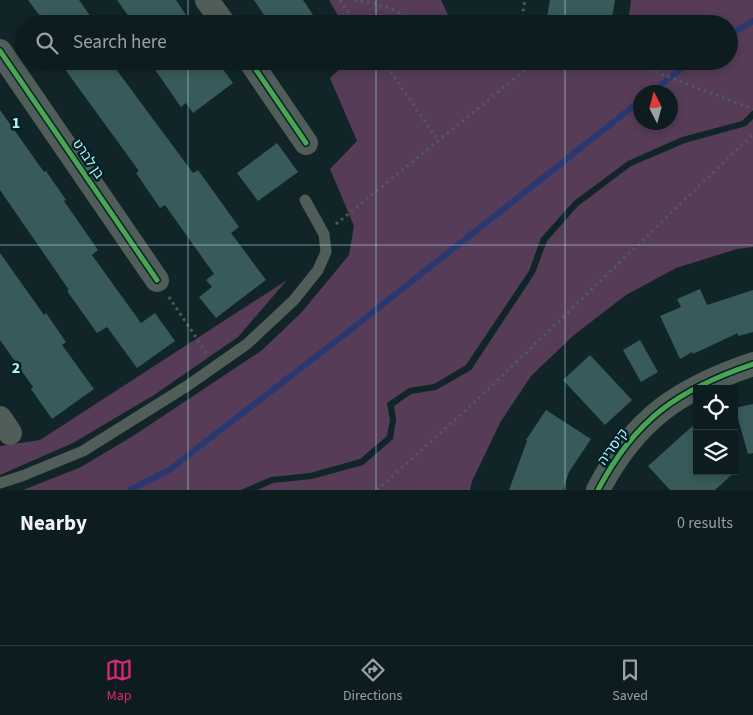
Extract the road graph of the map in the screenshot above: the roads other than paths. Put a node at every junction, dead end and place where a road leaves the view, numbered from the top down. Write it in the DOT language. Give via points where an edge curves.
graph roads {
  1 [pos="207,0"];
  2 [pos="218,15"];
  3 [pos="0,51"];
  4 [pos="256,70"];
  5 [pos="306,143"];
  6 [pos="304,200"];
  7 [pos="157,280"];
  8 [pos="753,364"];
  9 [pos="0,483"];
  10 [pos="598,490"];
  1 -- 2 [label="street"];
  3 -- 7 [label="street, בן לברט"];
  4 -- 5 [label="street"];
  6 -- 9 [label="lane" via="324,234 326,252 318,270 294,300 247,344 83,451"];
  8 -- 10 [label="street, קיסריה" via="689,390 652,416 625,446"];
}
